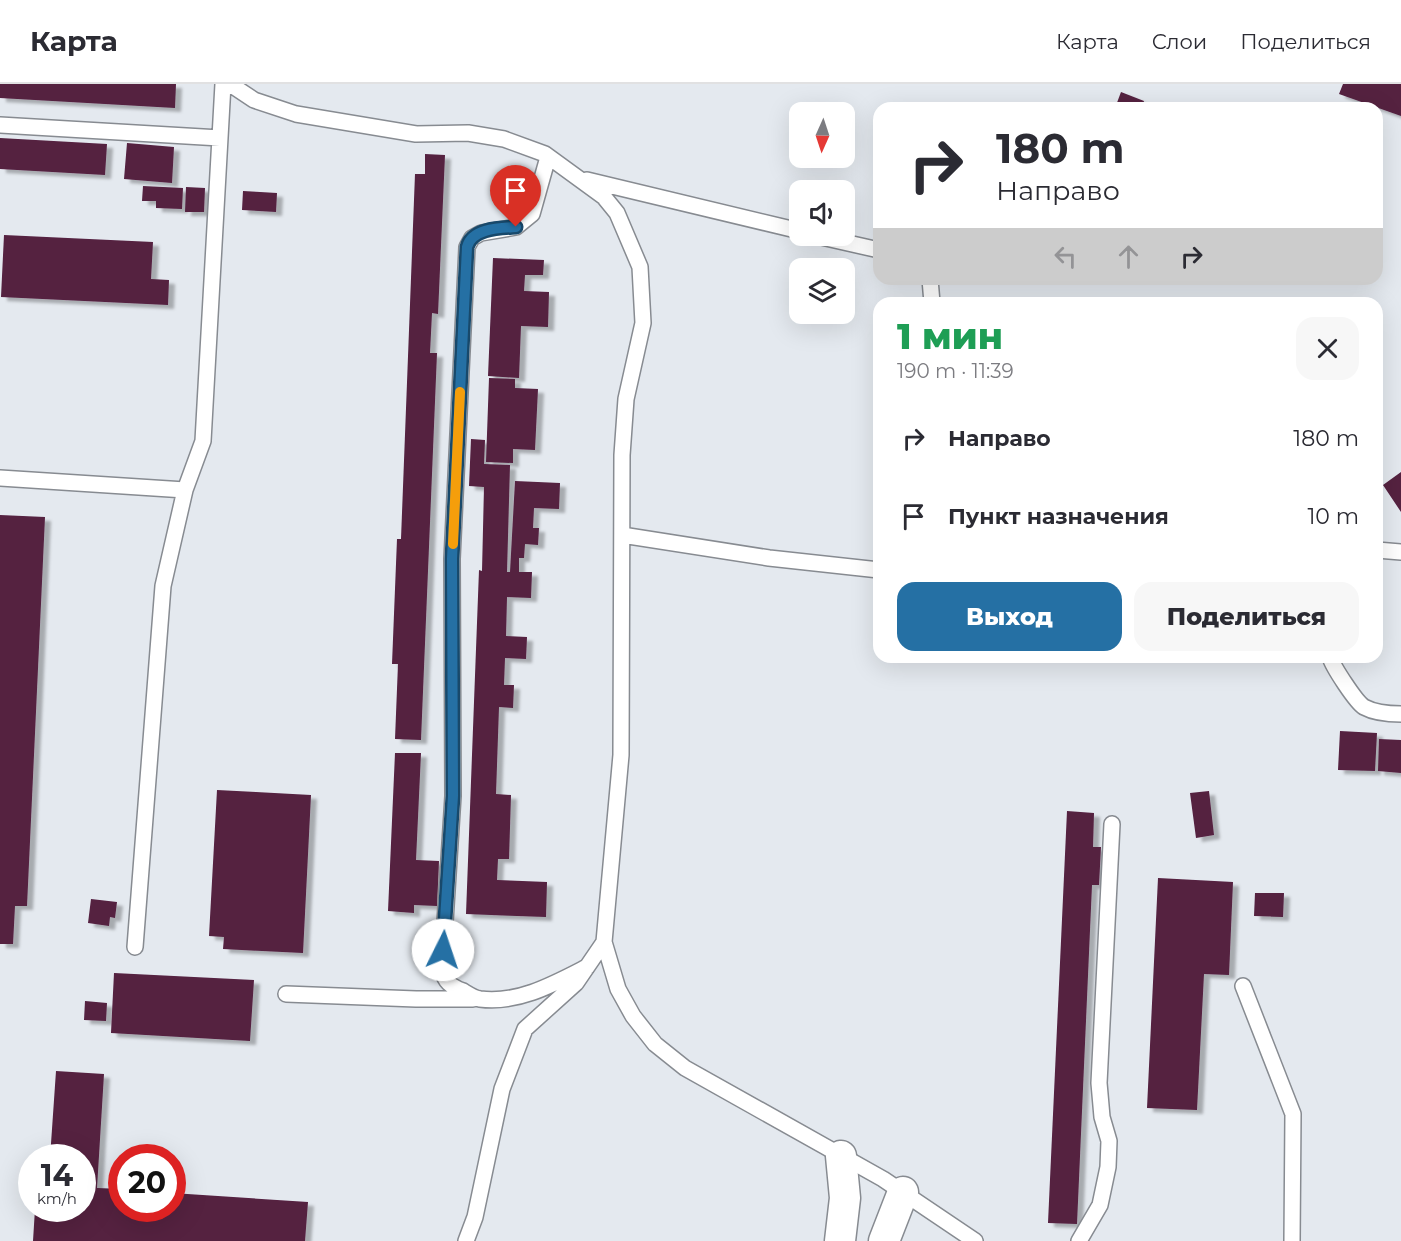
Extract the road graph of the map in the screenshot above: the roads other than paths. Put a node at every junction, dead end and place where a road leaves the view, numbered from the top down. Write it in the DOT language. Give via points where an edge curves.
graph roads {
  1 [pos="223,84"];
  2 [pos="230,84"];
  3 [pos="0,125"];
  4 [pos="220,138"];
  5 [pos="548,157"];
  6 [pos="577,177"];
  7 [pos="789,228"];
  8 [pos="855,245"];
  9 [pos="873,249"];
  10 [pos="0,478"];
  11 [pos="185,490"];
  12 [pos="622,535"];
  13 [pos="1383,550"];
  14 [pos="1401,552"];
  15 [pos="873,569"];
  16 [pos="1332,663"];
  17 [pos="1401,714"];
  18 [pos="1113,824"];
  19 [pos="604,942"];
  20 [pos="135,947"];
  21 [pos="586,967"];
  22 [pos="1243,986"];
  23 [pos="286,994"];
  24 [pos="479,999"];
  25 [pos="841,1156"];
  26 [pos="903,1192"];
  27 [pos="466,1241"];
  28 [pos="840,1241"];
  29 [pos="884,1241"];
  30 [pos="975,1241"];
  31 [pos="1079,1241"];
  32 [pos="1292,1241"];
  1 -- 4 [label="lane"];
  2 -- 5 [label="lane" via="254,100 296,114 416,134 486,136"];
  3 -- 4 [label="lane"];
  4 -- 11 [label="lane" via="204,441"];
  5 -- 6 [label="lane"];
  5 -- 24 [label="lane" via="532,214 516,227 480,232 467,247 452,559 453,796 442,969 451,986"];
  6 -- 7 [label="lane"];
  6 -- 12 [label="lane" via="604,197 617,213 640,267 643,323 626,399"];
  8 -- 9 [label="lane"];
  10 -- 11 [label="lane"];
  11 -- 20 [label="lane" via="163,586"];
  12 -- 15 [label="lane"];
  12 -- 19 [label="lane" via="621,755"];
  13 -- 14 [label="lane"];
  16 -- 17 [label="lane" via="1363,706"];
  18 -- 31 [label="lane" via="1099,1083 1109,1141 1108,1167 1100,1205"];
  19 -- 21 [label="lane"];
  19 -- 25 [label="lane" via="618,989 655,1044 685,1068"];
  21 -- 24 [label="lane" via="542,990"];
  21 -- 27 [label="lane" via="576,983 525,1029 502,1089 475,1217"];
  22 -- 32 [label="lane" via="1293,1114"];
  23 -- 24 [label="lane"];
  25 -- 26 [label="lane"];
  25 -- 28 [label="street" via="845,1198"];
  26 -- 29 [label="street"];
  26 -- 30 [label="lane"];
}
